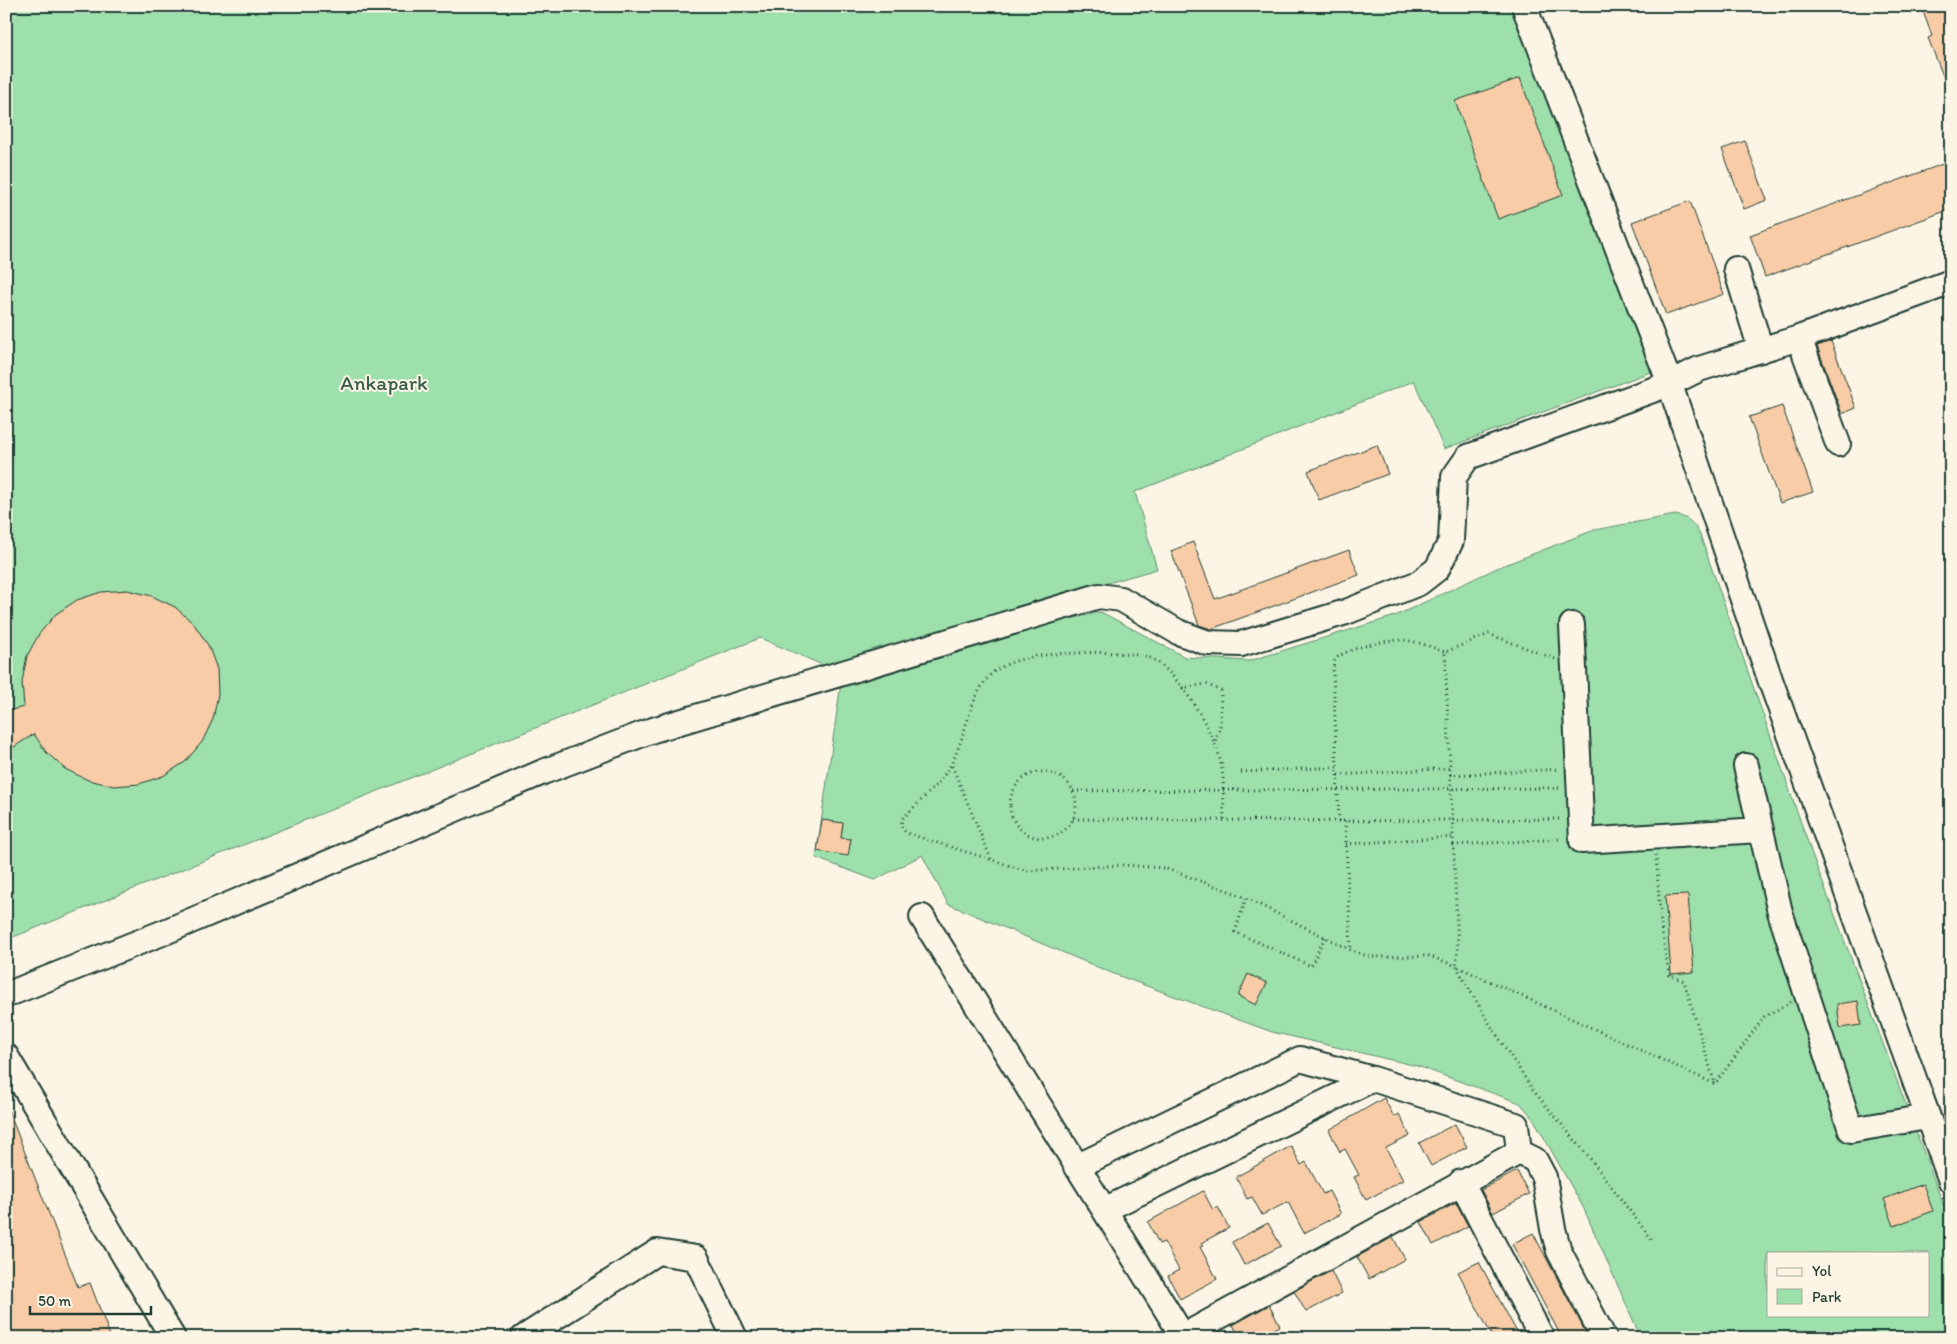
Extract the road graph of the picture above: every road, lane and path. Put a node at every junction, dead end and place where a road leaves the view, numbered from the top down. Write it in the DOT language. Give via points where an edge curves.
graph roads {
  1 [pos="1524,6"];
  2 [pos="1736,269"];
  3 [pos="1951,282"];
  4 [pos="1799,338"];
  5 [pos="1761,350"];
  6 [pos="1670,384"];
  7 [pos="1838,444"];
  8 [pos="1572,625"];
  9 [pos="1445,652"];
  10 [pos="1574,667"];
  11 [pos="1181,688"];
  12 [pos="1214,743"];
  13 [pos="951,765"];
  14 [pos="1746,766"];
  15 [pos="1338,767"];
  16 [pos="1450,768"];
  17 [pos="1241,772"];
  18 [pos="1450,774"];
  19 [pos="1338,775"];
  20 [pos="1579,778"];
  21 [pos="1339,790"];
  22 [pos="1451,790"];
  23 [pos="1073,791"];
  24 [pos="1223,791"];
  25 [pos="1073,819"];
  26 [pos="1224,819"];
  27 [pos="1339,821"];
  28 [pos="1345,821"];
  29 [pos="1452,821"];
  30 [pos="1582,828"];
  31 [pos="1760,830"];
  32 [pos="1453,837"];
  33 [pos="1655,838"];
  34 [pos="1346,844"];
  35 [pos="1453,845"];
  36 [pos="991,860"];
  37 [pos="1246,898"];
  38 [pos="922,917"];
  39 [pos="1325,937"];
  40 [pos="1351,950"];
  41 [pos="1456,966"];
  42 [pos="1807,994"];
  43 [pos="6,995"];
  44 [pos="6,1056"];
  45 [pos="1373,1079"];
  46 [pos="1715,1084"];
  47 [pos="1927,1117"];
  48 [pos="1519,1152"];
  49 [pos="1076,1167"];
  50 [pos="1951,1181"];
  51 [pos="1461,1182"];
  52 [pos="1106,1209"];
  53 [pos="1652,1240"];
  54 [pos="1183,1337"];
  55 [pos="173,1338"];
  56 [pos="523,1338"];
  57 [pos="735,1338"];
  58 [pos="1542,1338"];
  59 [pos="1604,1338"];
  1 -- 6 [label="street"];
  2 -- 5 [label="street"];
  3 -- 4 [label="street"];
  4 -- 5 [label="street"];
  4 -- 7 [label="street"];
  5 -- 6 [label="street" via="1699,369"];
  6 -- 43 [label="street" via="1468,457 1454,477 1451,541 1437,569 1419,583 1346,612 1241,644 1208,643 1178,632 1121,599 1099,596 654,730 543,772 168,931"];
  6 -- 47 [label="street" via="1774,691"];
  8 -- 10 [label="street"];
  9 -- 10 [label="path" via="1489,634"];
  9 -- 15 [label="path" via="1405,640 1392,640 1338,657 1333,668"];
  9 -- 16 [label="path"];
  10 -- 20 [label="street"];
  11 -- 12 [label="path"];
  11 -- 12 [label="path" via="1206,684 1221,691 1220,726"];
  11 -- 13 [label="path" via="1168,671 1146,657 1087,652 1011,663 994,672 984,683 966,721"];
  12 -- 24 [label="path" via="1220,759"];
  13 -- 36 [label="path"];
  13 -- 36 [label="path" via="902,819 902,830"];
  14 -- 31 [label="street"];
  15 -- 17 [label="path"];
  15 -- 19 [label="path"];
  16 -- 18 [label="path"];
  16 -- 19 [label="path"];
  18 -- 20 [label="path"];
  18 -- 22 [label="path"];
  19 -- 21 [label="path"];
  20 -- 22 [label="path"];
  20 -- 30 [label="street"];
  21 -- 22 [label="path"];
  21 -- 24 [label="path"];
  21 -- 27 [label="path"];
  22 -- 29 [label="path"];
  23 -- 24 [label="path"];
  23 -- 25 [label="path" via="1076,808"];
  23 -- 25 [label="path" via="1062,778 1040,772 1019,782 1010,802 1016,824 1034,837 1057,835"];
  24 -- 26 [label="path"];
  25 -- 26 [label="path"];
  26 -- 27 [label="path"];
  27 -- 28 [label="path"];
  28 -- 29 [label="path"];
  28 -- 34 [label="path"];
  29 -- 30 [label="path"];
  29 -- 32 [label="path"];
  30 -- 33 [label="street" via="1582,841"];
  30 -- 35 [label="path"];
  31 -- 33 [label="street"];
  31 -- 42 [label="street" via="1780,912"];
  32 -- 34 [label="path"];
  32 -- 35 [label="path"];
  33 -- 46 [label="path" via="1661,926 1669,975 1684,981"];
  34 -- 40 [label="path"];
  35 -- 41 [label="path"];
  36 -- 37 [label="path" via="1027,871 1123,865 1164,868"];
  37 -- 39 [label="path"];
  37 -- 39 [label="path" via="1235,932 1311,966"];
  38 -- 49 [label="street"];
  39 -- 40 [label="path"];
  40 -- 41 [label="path" via="1371,957 1429,956"];
  41 -- 46 [label="path"];
  41 -- 53 [label="path" via="1533,1090"];
  42 -- 46 [label="path" via="1764,1017"];
  42 -- 47 [label="street" via="1851,1130"];
  44 -- 55 [label="street"];
  45 -- 48 [label="street" via="1516,1125"];
  45 -- 49 [label="street" via="1300,1059"];
  45 -- 52 [label="street"];
  47 -- 50 [label="street"];
  48 -- 51 [label="street"];
  48 -- 59 [label="street" via="1535,1160 1544,1177 1559,1251"];
  49 -- 52 [label="street"];
  51 -- 54 [label="street"];
  51 -- 58 [label="street"];
  52 -- 54 [label="street"];
  56 -- 57 [label="street" via="657,1252 696,1258"];
}
